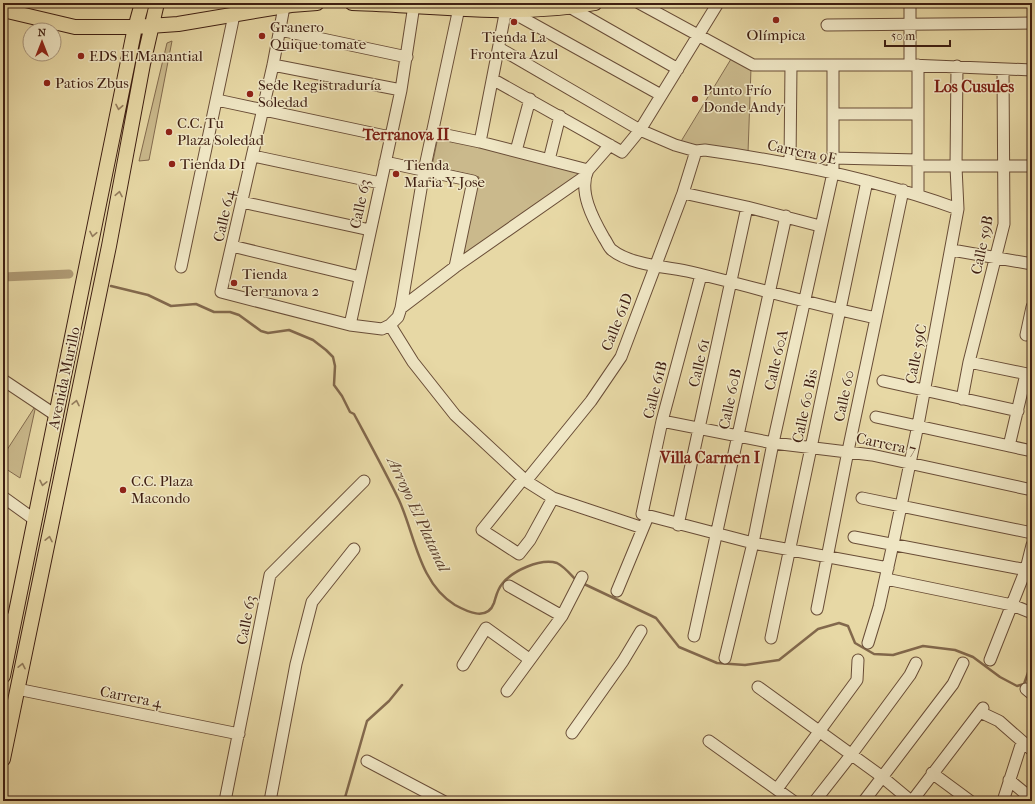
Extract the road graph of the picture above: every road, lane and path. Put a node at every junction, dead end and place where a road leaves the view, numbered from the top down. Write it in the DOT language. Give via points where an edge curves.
graph roads {
  1 [pos="142,3"];
  2 [pos="157,3"];
  3 [pos="318,3"];
  4 [pos="352,3"];
  5 [pos="591,3"];
  6 [pos="639,3"];
  7 [pos="718,3"];
  8 [pos="910,3"];
  9 [pos="390,4"];
  10 [pos="289,5"];
  11 [pos="414,5"];
  12 [pos="431,5"];
  13 [pos="467,6"];
  14 [pos="505,6"];
  15 [pos="550,6"];
  16 [pos="571,8"];
  17 [pos="3,10"];
  18 [pos="234,15"];
  19 [pos="1032,23"];
  20 [pos="910,24"];
  21 [pos="827,25"];
  22 [pos="135,27"];
  23 [pos="151,27"];
  24 [pos="280,30"];
  25 [pos="698,37"];
  26 [pos="499,48"];
  27 [pos="407,57"];
  28 [pos="273,65"];
  29 [pos="791,65"];
  30 [pos="914,65"];
  31 [pos="833,66"];
  32 [pos="957,66"];
  33 [pos="678,69"];
  34 [pos="1003,69"];
  35 [pos="1032,70"];
  36 [pos="494,80"];
  37 [pos="401,90"];
  38 [pos="661,95"];
  39 [pos="530,99"];
  40 [pos="217,100"];
  41 [pos="263,110"];
  42 [pos="833,114"];
  43 [pos="918,114"];
  44 [pos="560,116"];
  45 [pos="640,130"];
  46 [pos="432,132"];
  47 [pos="390,138"];
  48 [pos="480,142"];
  49 [pos="610,145"];
  50 [pos="516,151"];
  51 [pos="696,151"];
  52 [pos="253,156"];
  53 [pos="833,158"];
  54 [pos="549,160"];
  55 [pos="385,162"];
  56 [pos="790,162"];
  57 [pos="918,163"];
  58 [pos="1003,166"];
  59 [pos="1032,166"];
  60 [pos="956,167"];
  61 [pos="424,171"];
  62 [pos="586,174"];
  63 [pos="833,174"];
  64 [pos="867,180"];
  65 [pos="380,183"];
  66 [pos="903,190"];
  67 [pos="683,193"];
  68 [pos="918,194"];
  69 [pos="242,202"];
  70 [pos="747,207"];
  71 [pos="958,209"];
  72 [pos="786,216"];
  73 [pos="820,226"];
  74 [pos="370,230"];
  75 [pos="232,246"];
  76 [pos="952,250"];
  77 [pos="996,258"];
  78 [pos="1032,264"];
  79 [pos="656,265"];
  80 [pos="181,267"];
  81 [pos="455,267"];
  82 [pos="701,275"];
  83 [pos="360,277"];
  84 [pos="732,283"];
  85 [pos="768,293"];
  86 [pos="804,302"];
  87 [pos="1032,307"];
  88 [pos="401,308"];
  89 [pos="840,310"];
  90 [pos="876,318"];
  91 [pos="350,324"];
  92 [pos="390,325"];
  93 [pos="1026,335"];
  94 [pos="969,362"];
  95 [pos="1029,375"];
  96 [pos="3,380"];
  97 [pos="883,381"];
  98 [pos="923,391"];
  99 [pos="962,400"];
  100 [pos="1018,411"];
  101 [pos="57,416"];
  102 [pos="876,417"];
  103 [pos="662,421"];
  104 [pos="918,425"];
  105 [pos="699,428"];
  106 [pos="737,436"];
  107 [pos="773,443"];
  108 [pos="1009,446"];
  109 [pos="812,447"];
  110 [pos="848,451"];
  111 [pos="1032,451"];
  112 [pos="909,464"];
  113 [pos="525,480"];
  114 [pos="364,481"];
  115 [pos="1032,490"];
  116 [pos="3,497"];
  117 [pos="553,498"];
  118 [pos="862,498"];
  119 [pos="900,507"];
  120 [pos="645,515"];
  121 [pos="36,520"];
  122 [pos="678,525"];
  123 [pos="643,528"];
  124 [pos="1032,533"];
  125 [pos="715,534"];
  126 [pos="854,537"];
  127 [pos="753,543"];
  128 [pos="893,544"];
  129 [pos="1032,545"];
  130 [pos="354,550"];
  131 [pos="789,550"];
  132 [pos="828,557"];
  133 [pos="1029,570"];
  134 [pos="887,573"];
  135 [pos="579,582"];
  136 [pos="509,586"];
  137 [pos="618,591"];
  138 [pos="1012,605"];
  139 [pos="817,609"];
  140 [pos="1032,613"];
  141 [pos="14,616"];
  142 [pos="562,616"];
  143 [pos="3,627"];
  144 [pos="641,632"];
  145 [pos="694,636"];
  146 [pos="771,638"];
  147 [pos="868,644"];
  148 [pos="726,658"];
  149 [pos="529,660"];
  150 [pos="858,660"];
  151 [pos="990,660"];
  152 [pos="916,663"];
  153 [pos="963,663"];
  154 [pos="463,665"];
  155 [pos="3,676"];
  156 [pos="758,687"];
  157 [pos="17,689"];
  158 [pos="507,691"];
  159 [pos="820,732"];
  160 [pos="572,733"];
  161 [pos="239,734"];
  162 [pos="709,741"];
  163 [pos="1022,742"];
  164 [pos="1032,750"];
  165 [pos="851,755"];
  166 [pos="3,759"];
  167 [pos="366,761"];
  168 [pos="932,774"];
  169 [pos="881,776"];
  170 [pos="1009,780"];
  171 [pos="777,789"];
  172 [pos="1032,799"];
  173 [pos="225,801"];
  174 [pos="270,801"];
  175 [pos="443,801"];
  176 [pos="793,801"];
  177 [pos="815,801"];
  178 [pos="864,801"];
  179 [pos="912,801"];
  180 [pos="970,801"];
  181 [pos="1003,801"];
  1 -- 22 [label="main road, Avenida Murillo"];
  2 -- 23 [label="main road, Avenida Murillo"];
  3 -- 10 [label="main road"];
  4 -- 9 [label="main road"];
  5 -- 16 [label="main road"];
  6 -- 25 [label="street"];
  7 -- 25 [label="street"];
  8 -- 20 [label="street"];
  9 -- 11 [label="main road"];
  10 -- 18 [label="main road"];
  10 -- 24 [label="street, Calle 64"];
  11 -- 12 [label="main road"];
  11 -- 27 [label="street, Calle 63"];
  12 -- 13 [label="main road"];
  13 -- 14 [label="main road"];
  13 -- 46 [label="street"];
  14 -- 15 [label="main road"];
  14 -- 26 [label="street"];
  14 -- 38 [label="street"];
  15 -- 16 [label="main road"];
  16 -- 33 [label="street"];
  17 -- 22 [label="main road" via="75,27"];
  18 -- 23 [label="main road"];
  18 -- 40 [label="street"];
  19 -- 20 [label="street"];
  20 -- 21 [label="street"];
  20 -- 30 [label="street"];
  22 -- 23 [label="main road"];
  22 -- 101 [label="main road, Avenida Murillo, one-way"];
  157 -- 23 [label="main road, Avenida Murillo, one-way" via="109,246"];
  24 -- 27 [label="street"];
  24 -- 28 [label="street, Calle 64"];
  25 -- 29 [label="street" via="753,65"];
  25 -- 33 [label="street"];
  26 -- 36 [label="street"];
  26 -- 45 [label="street, Carrera 9E"];
  27 -- 37 [label="street, Calle 63"];
  28 -- 37 [label="street"];
  28 -- 41 [label="street, Calle 64"];
  29 -- 31 [label="street"];
  29 -- 56 [label="street"];
  30 -- 31 [label="street"];
  30 -- 32 [label="street"];
  30 -- 43 [label="street"];
  31 -- 42 [label="street, Calle 60A"];
  32 -- 34 [label="street"];
  32 -- 60 [label="street, Calle 59C"];
  33 -- 38 [label="street"];
  34 -- 35 [label="street"];
  34 -- 58 [label="street, Calle 59B"];
  36 -- 39 [label="street"];
  36 -- 48 [label="street"];
  37 -- 47 [label="street, Calle 63"];
  38 -- 45 [label="street"];
  39 -- 44 [label="street"];
  39 -- 50 [label="street"];
  40 -- 41 [label="street"];
  40 -- 80 [label="street"];
  41 -- 47 [label="street"];
  41 -- 52 [label="street, Calle 64"];
  42 -- 43 [label="street"];
  42 -- 53 [label="street, Calle 60A"];
  43 -- 57 [label="street"];
  44 -- 49 [label="street"];
  44 -- 54 [label="street"];
  45 -- 49 [label="street" via="622,152"];
  45 -- 51 [label="street, Carrera 9E"];
  46 -- 48 [label="street"];
  46 -- 61 [label="street"];
  47 -- 55 [label="street, Calle 63"];
  48 -- 50 [label="street"];
  49 -- 62 [label="street"];
  50 -- 54 [label="street"];
  51 -- 56 [label="street, Carrera 9E" via="705,150"];
  51 -- 67 [label="street, Calle 61D"];
  52 -- 65 [label="street"];
  52 -- 69 [label="street, Calle 64"];
  53 -- 57 [label="street"];
  53 -- 63 [label="street, Calle 60A"];
  54 -- 62 [label="street"];
  55 -- 61 [label="street"];
  55 -- 65 [label="street, Calle 63"];
  56 -- 63 [label="street, Carrera 9E"];
  57 -- 60 [label="street"];
  57 -- 68 [label="street"];
  58 -- 59 [label="street"];
  58 -- 60 [label="street"];
  58 -- 77 [label="street, Calle 59B" via="1004,224"];
  60 -- 71 [label="street, Calle 59C"];
  61 -- 81 [label="street" via="473,181"];
  61 -- 88 [label="street"];
  62 -- 79 [label="street" via="586,199 596,224 612,250 627,259"];
  62 -- 81 [label="street"];
  63 -- 64 [label="street, Carrera 9E"];
  63 -- 73 [label="street, Calle 60A"];
  64 -- 66 [label="street, Carrera 9E"];
  64 -- 89 [label="street, Calle 60 Bis"];
  65 -- 74 [label="street, Calle 63"];
  66 -- 68 [label="street, Carrera 9E"];
  66 -- 90 [label="street, Calle 60"];
  67 -- 70 [label="street"];
  67 -- 79 [label="street, Calle 61D"];
  68 -- 71 [label="street, Carrera 9E"];
  69 -- 74 [label="street"];
  69 -- 75 [label="street, Calle 64"];
  70 -- 72 [label="street"];
  70 -- 84 [label="street, Calle 61"];
  71 -- 76 [label="street, Calle 59C"];
  72 -- 73 [label="street"];
  72 -- 85 [label="street, Calle 60B"];
  73 -- 86 [label="street, Calle 60A"];
  74 -- 83 [label="street, Calle 63"];
  75 -- 83 [label="street"];
  75 -- 91 [label="street, Calle 64" via="221,292"];
  76 -- 77 [label="street"];
  76 -- 98 [label="street, Calle 59C"];
  77 -- 78 [label="street"];
  77 -- 94 [label="street, Calle 59B"];
  79 -- 82 [label="street"];
  79 -- 113 [label="street, Calle 61D" via="621,357 591,401"];
  81 -- 88 [label="street"];
  82 -- 84 [label="street"];
  82 -- 103 [label="street, Calle 61B"];
  83 -- 91 [label="street, Calle 63"];
  84 -- 85 [label="street"];
  84 -- 105 [label="street, Calle 61"];
  85 -- 86 [label="street"];
  85 -- 106 [label="street, Calle 60B"];
  86 -- 89 [label="street"];
  86 -- 107 [label="street, Calle 60A"];
  87 -- 93 [label="street"];
  88 -- 92 [label="street" via="398,317"];
  89 -- 90 [label="street"];
  89 -- 109 [label="street, Calle 60 Bis"];
  90 -- 110 [label="street, Calle 60"];
  91 -- 92 [label="street" via="377,329"];
  92 -- 113 [label="street" via="413,362 454,415"];
  94 -- 95 [label="street"];
  94 -- 99 [label="street, Calle 59B"];
  95 -- 100 [label="street"];
  96 -- 101 [label="street"];
  97 -- 98 [label="street"];
  98 -- 99 [label="street"];
  98 -- 104 [label="street, Calle 59C"];
  99 -- 100 [label="street"];
  100 -- 108 [label="street"];
  101 -- 121 [label="main road, Avenida Murillo, one-way"];
  102 -- 104 [label="street"];
  103 -- 105 [label="street, Carrera 7"];
  103 -- 120 [label="street, Calle 61B"];
  104 -- 108 [label="street"];
  104 -- 112 [label="street, Calle 59C"];
  105 -- 106 [label="street, Carrera 7"];
  105 -- 122 [label="street, Calle 61"];
  106 -- 107 [label="street, Carrera 7"];
  106 -- 125 [label="street, Calle 60B"];
  107 -- 109 [label="street, Carrera 7"];
  107 -- 127 [label="street, Calle 60A"];
  108 -- 111 [label="street"];
  109 -- 110 [label="street, Carrera 7"];
  109 -- 131 [label="street, Calle 60 Bis"];
  110 -- 112 [label="street, Carrera 7"];
  110 -- 132 [label="street, Calle 60"];
  112 -- 115 [label="street, Carrera 7"];
  112 -- 119 [label="street, Calle 59C"];
  113 -- 117 [label="street"];
  113 -- 117 [label="street, Calle 61D" via="482,530 519,554 530,540"];
  114 -- 161 [label="street, Calle 63" via="270,575"];
  116 -- 121 [label="street"];
  117 -- 123 [label="street"];
  118 -- 119 [label="street"];
  119 -- 124 [label="street"];
  119 -- 128 [label="street, Calle 59C"];
  120 -- 122 [label="street"];
  120 -- 123 [label="street, Calle 61B"];
  121 -- 141 [label="main road, Avenida Murillo"];
  122 -- 125 [label="street"];
  123 -- 137 [label="street, Calle 61B"];
  125 -- 127 [label="street"];
  125 -- 145 [label="street, Calle 60B"];
  126 -- 128 [label="street"];
  127 -- 131 [label="street"];
  127 -- 148 [label="street, Calle 60A"];
  128 -- 133 [label="street"];
  128 -- 134 [label="street, Calle 59C"];
  129 -- 133 [label="street"];
  130 -- 174 [label="street" via="312,602 296,664"];
  131 -- 132 [label="street"];
  131 -- 146 [label="street, Calle 60 Bis"];
  132 -- 134 [label="street"];
  132 -- 139 [label="street, Calle 60"];
  133 -- 138 [label="street"];
  134 -- 138 [label="street"];
  134 -- 147 [label="street, Calle 59C"];
  135 -- 142 [label="street"];
  136 -- 142 [label="street"];
  138 -- 140 [label="street"];
  138 -- 151 [label="street"];
  141 -- 143 [label="street"];
  141 -- 155 [label="main road, Avenida Murillo"];
  142 -- 149 [label="street"];
  144 -- 160 [label="street"];
  149 -- 154 [label="street" via="486,628"];
  149 -- 158 [label="street"];
  150 -- 159 [label="street" via="857,680"];
  152 -- 165 [label="street" via="910,675"];
  153 -- 169 [label="street" via="952,684"];
  156 -- 159 [label="street"];
  157 -- 161 [label="street, Carrera 4"];
  157 -- 166 [label="main road, Avenida Murillo"];
  159 -- 165 [label="street"];
  159 -- 171 [label="street"];
  161 -- 173 [label="street, Calle 63"];
  162 -- 171 [label="street"];
  163 -- 164 [label="street"];
  163 -- 168 [label="street" via="999,721 981,710"];
  163 -- 170 [label="street"];
  165 -- 169 [label="street"];
  165 -- 177 [label="street"];
  167 -- 175 [label="street"];
  168 -- 179 [label="street"];
  168 -- 180 [label="street"];
  169 -- 178 [label="street"];
  169 -- 179 [label="street"];
  170 -- 172 [label="street"];
  170 -- 181 [label="street"];
  171 -- 176 [label="street"];
}
